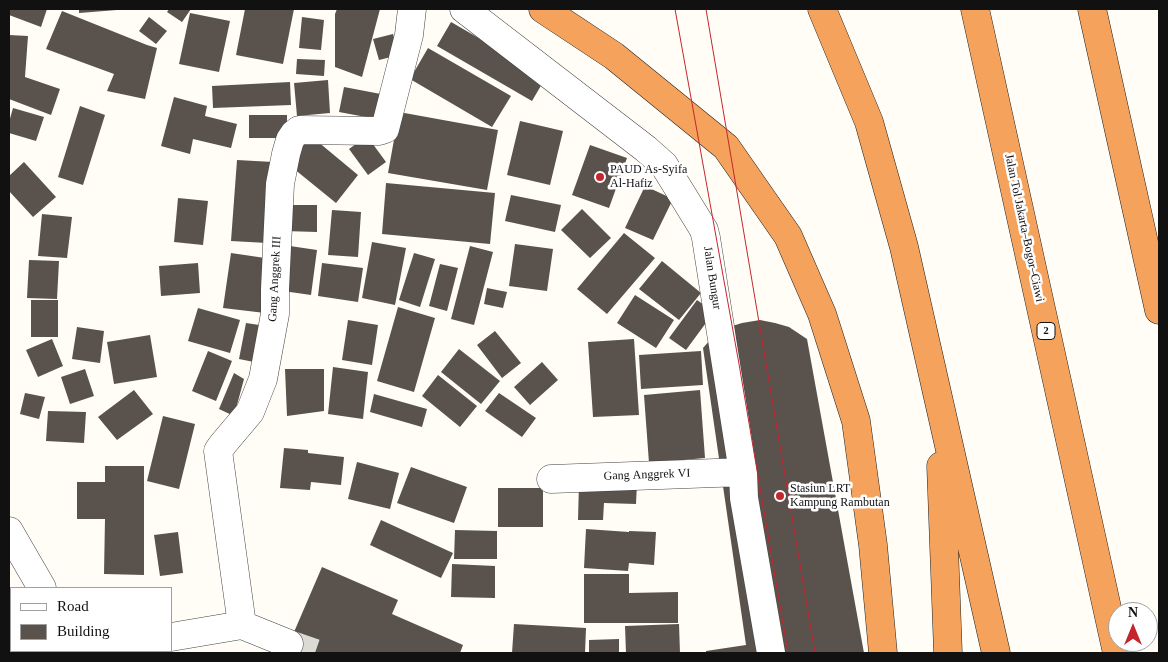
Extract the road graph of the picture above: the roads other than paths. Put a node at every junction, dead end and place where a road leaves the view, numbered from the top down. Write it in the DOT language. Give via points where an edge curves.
graph roads {
  1 [pos="412,9"];
  2 [pos="464,9"];
  3 [pos="543,9"];
  4 [pos="822,9"];
  5 [pos="975,9"];
  6 [pos="1092,9"];
  7 [pos="1159,310"];
  8 [pos="939,400"];
  9 [pos="743,472"];
  10 [pos="551,479"];
  11 [pos="9,531"];
  12 [pos="39,587"];
  13 [pos="242,625"];
  14 [pos="172,638"];
  15 [pos="289,644"];
  16 [pos="771,653"];
  17 [pos="883,653"];
  18 [pos="948,653"];
  19 [pos="996,653"];
  20 [pos="1117,653"];
  1 -- 13 [label="street, Gang Anggrek III" via="409,35 385,128 379,132 299,130 290,140 286,154 280,184 275,314 263,378 250,412 218,451"];
  2 -- 9 [label="street, Jalan Bungur" via="664,165 704,230"];
  3 -- 17 [label="highway" via="614,56 726,147 788,236 822,314 856,421 873,545"];
  4 -- 8 [label="highway" via="869,122 904,247"];
  5 -- 20 [label="highway, Jalan Tol Jakarta–Bogor–Ciawi / 2"];
  6 -- 7 [label="highway"];
  8 -- 18 [label="highway"];
  8 -- 19 [label="highway"];
  9 -- 10 [label="street, Gang Anggrek VI"];
  9 -- 16 [label="street, Jalan Bungur" via="744,498"];
  11 -- 12 [label="street"];
  13 -- 14 [label="street"];
  13 -- 15 [label="street"];
}
